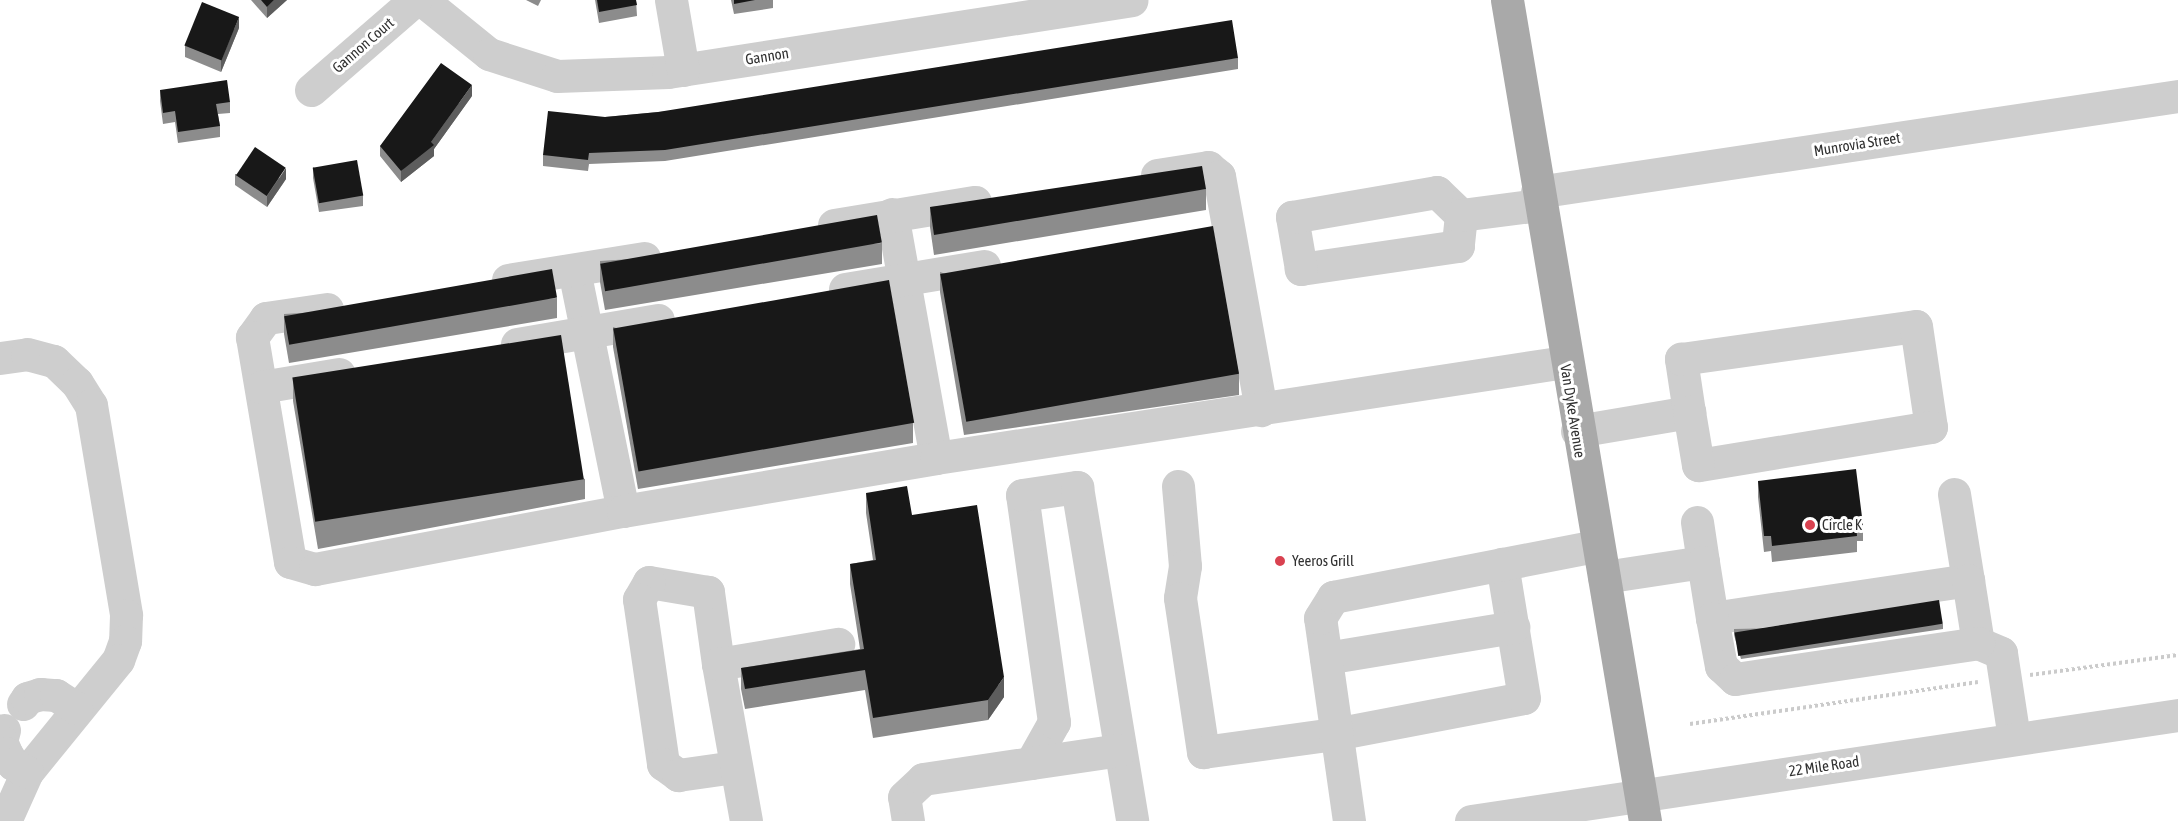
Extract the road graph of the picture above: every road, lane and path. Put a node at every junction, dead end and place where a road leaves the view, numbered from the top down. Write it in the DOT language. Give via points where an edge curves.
graph roads {
  1 [pos="415,0"];
  2 [pos="422,0"];
  3 [pos="671,0"];
  4 [pos="1131,0"];
  5 [pos="1507,0"];
  6 [pos="964,13"];
  7 [pos="683,70"];
  8 [pos="311,90"];
  9 [pos="2178,96"];
  10 [pos="1126,179"];
  11 [pos="1009,197"];
  12 [pos="1538,199"];
  13 [pos="892,214"];
  14 [pos="1461,215"];
  15 [pos="1227,225"];
  16 [pos="798,231"];
  17 [pos="1193,231"];
  18 [pos="669,254"];
  19 [pos="1019,260"];
  20 [pos="574,270"];
  21 [pos="904,279"];
  22 [pos="480,285"];
  23 [pos="810,294"];
  24 [pos="361,303"];
  25 [pos="693,314"];
  26 [pos="587,332"];
  27 [pos="482,350"];
  28 [pos="0,358"];
  29 [pos="1565,362"];
  30 [pos="365,369"];
  31 [pos="261,387"];
  32 [pos="1261,410"];
  33 [pos="1689,412"];
  34 [pos="1577,431"];
  35 [pos="936,458"];
  36 [pos="1178,486"];
  37 [pos="1954,494"];
  38 [pos="623,511"];
  39 [pos="1697,522"];
  40 [pos="1600,562"];
  41 [pos="1703,562"];
  42 [pos="1502,564"];
  43 [pos="1968,580"];
  44 [pos="1713,618"];
  45 [pos="1513,627"];
  46 [pos="1831,634"];
  47 [pos="1978,643"];
  48 [pos="838,644"];
  49 [pos="2178,655"];
  50 [pos="1326,658"];
  51 [pos="718,664"];
  52 [pos="2005,679"];
  53 [pos="76,708"];
  54 [pos="2178,715"];
  55 [pos="1690,724"];
  56 [pos="1335,734"];
  57 [pos="2014,738"];
  58 [pos="1119,750"];
  59 [pos="1031,763"];
  60 [pos="734,767"];
  61 [pos="27,772"];
  62 [pos="1643,807"];
  63 [pos="5,821"];
  64 [pos="746,821"];
  65 [pos="908,821"];
  66 [pos="1132,821"];
  67 [pos="1349,821"];
  68 [pos="1471,821"];
  1 -- 8 [label="street, Gannon Court"];
  2 -- 7 [label="street, Gannon" via="489,54 557,76"];
  3 -- 7 [label="street"];
  4 -- 6 [label="street, Gannon"];
  5 -- 12 [label="main road, Van Dyke Avenue"];
  6 -- 7 [label="street, Gannon"];
  9 -- 12 [label="street, Munrovia Street"];
  10 -- 15 [label="street" via="1208,167 1219,176"];
  11 -- 13 [label="street"];
  12 -- 14 [label="street, Munrovia Street"];
  12 -- 29 [label="main road, Van Dyke Avenue"];
  13 -- 16 [label="street"];
  13 -- 21 [label="street"];
  14 -- 14 [label="street" via="1437,192 1292,217 1301,269 1458,246"];
  15 -- 17 [label="street"];
  15 -- 32 [label="street"];
  18 -- 20 [label="street"];
  19 -- 21 [label="street"];
  20 -- 22 [label="street"];
  20 -- 26 [label="street"];
  21 -- 23 [label="street"];
  21 -- 35 [label="street"];
  24 -- 31 [label="street" via="266,318 252,338"];
  25 -- 26 [label="street"];
  26 -- 27 [label="street"];
  26 -- 38 [label="street"];
  28 -- 53 [label="street" via="27,354 54,361 77,382 91,405 126,632 118,660"];
  29 -- 32 [label="street"];
  29 -- 34 [label="main road, Van Dyke Avenue"];
  30 -- 31 [label="street"];
  31 -- 38 [label="street" via="290,562 315,569"];
  32 -- 35 [label="street"];
  33 -- 33 [label="street" via="1681,359 1916,326 1931,427 1698,465"];
  33 -- 34 [label="street"];
  34 -- 40 [label="main road, Van Dyke Avenue"];
  35 -- 38 [label="street"];
  36 -- 56 [label="street" via="1185,566 1179,598 1203,752"];
  37 -- 43 [label="street"];
  39 -- 41 [label="street"];
  40 -- 41 [label="street"];
  40 -- 42 [label="street"];
  40 -- 62 [label="main road, Van Dyke Avenue"];
  41 -- 44 [label="street"];
  42 -- 45 [label="street"];
  42 -- 50 [label="street" via="1333,597 1320,618"];
  43 -- 46 [label="street"];
  43 -- 47 [label="street"];
  44 -- 46 [label="street"];
  44 -- 46 [label="street" via="1721,666 1735,679"];
  45 -- 50 [label="street"];
  45 -- 56 [label="street" via="1524,698"];
  46 -- 47 [label="street"];
  47 -- 52 [label="street" via="2001,653"];
  48 -- 51 [label="street"];
  49 -- 52 [label="path"];
  50 -- 56 [label="street"];
  51 -- 60 [label="street"];
  51 -- 60 [label="street" via="708,592 649,582 639,599 663,764 678,775"];
  52 -- 55 [label="path"];
  52 -- 57 [label="street"];
  53 -- 61 [label="street"];
  53 -- 61 [label="street" via="57,695 27,698 1,741 13,764"];
  54 -- 57 [label="street, 22 Mile Road"];
  56 -- 67 [label="street"];
  57 -- 62 [label="street, 22 Mile Road"];
  58 -- 59 [label="street"];
  58 -- 59 [label="street" via="1077,487 1066,488 1022,495 1054,722"];
  58 -- 66 [label="street"];
  59 -- 65 [label="street" via="923,779 904,797"];
  60 -- 64 [label="street"];
  61 -- 63 [label="street"];
  62 -- 68 [label="street, 22 Mile Road"];
}
